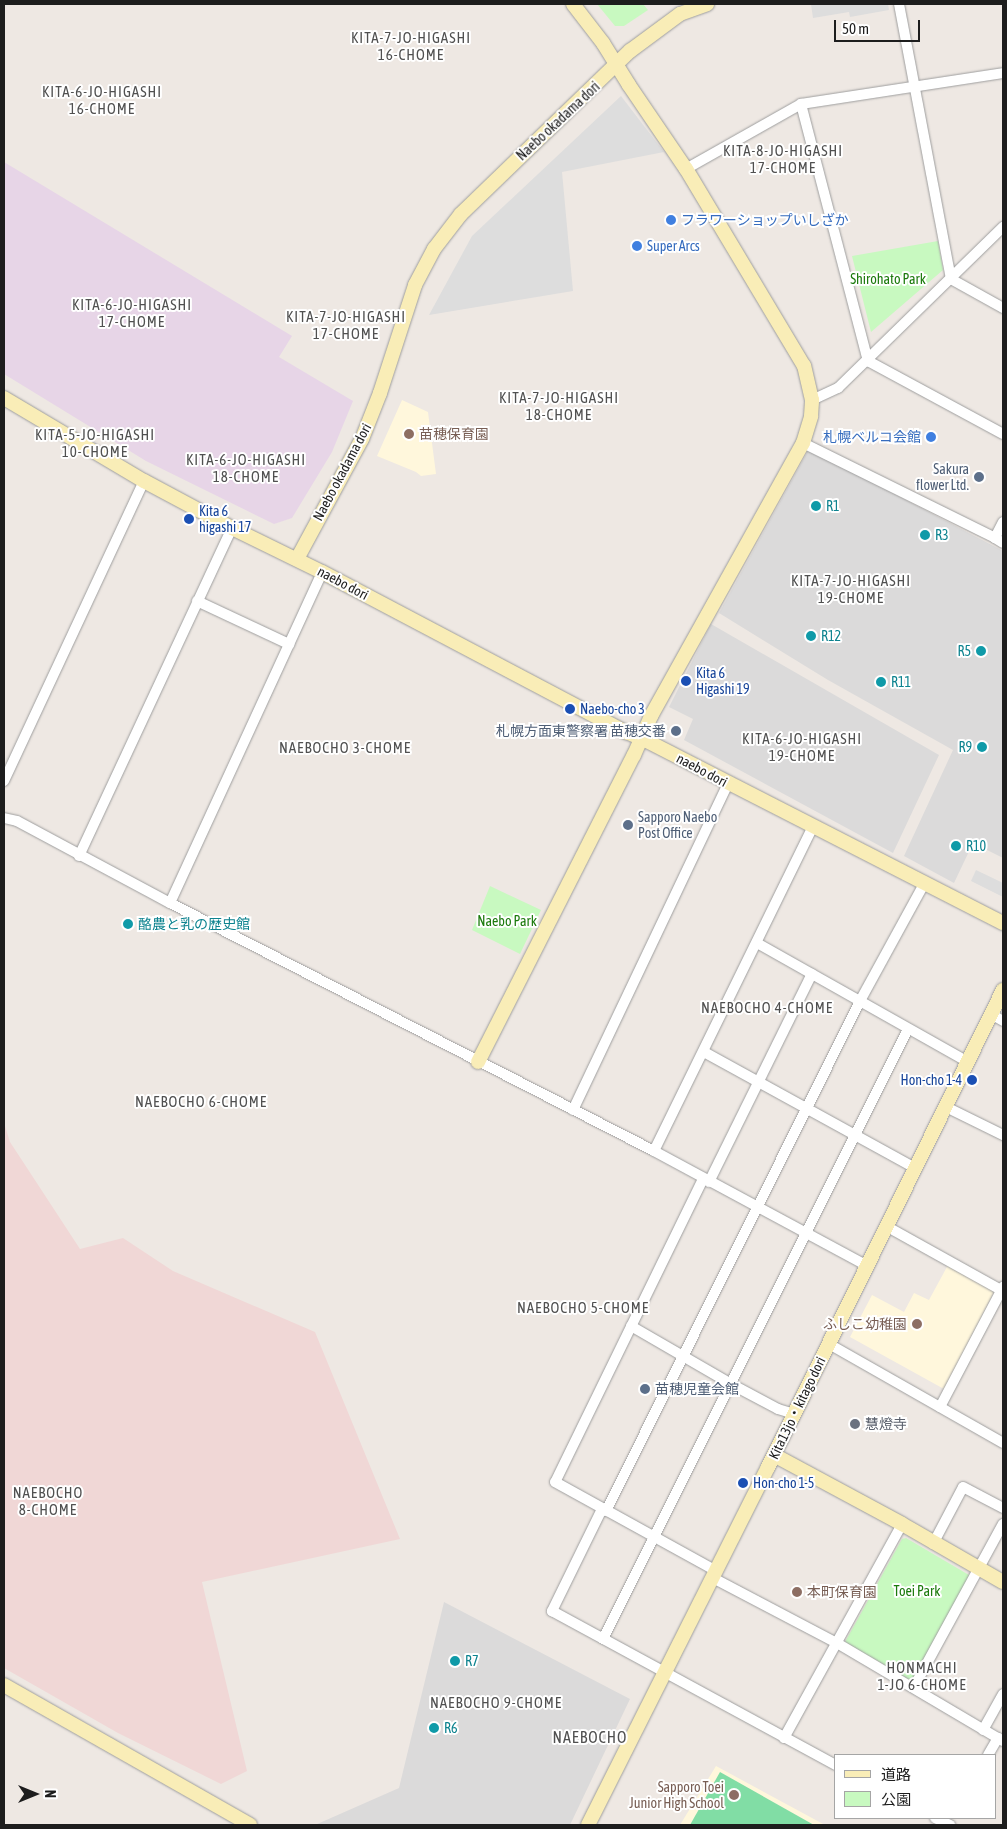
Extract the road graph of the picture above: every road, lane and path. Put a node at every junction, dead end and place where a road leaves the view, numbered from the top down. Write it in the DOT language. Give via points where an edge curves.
graph roads {
  1 [pos="573,4"];
  2 [pos="707,4"];
  3 [pos="899,4"];
  4 [pos="616,66"];
  5 [pos="1003,73"];
  6 [pos="914,86"];
  7 [pos="801,104"];
  8 [pos="686,169"];
  9 [pos="1003,227"];
  10 [pos="951,279"];
  11 [pos="1003,308"];
  12 [pos="868,361"];
  13 [pos="4,398"];
  14 [pos="812,400"];
  15 [pos="1003,434"];
  16 [pos="803,443"];
  17 [pos="144,481"];
  18 [pos="1003,522"];
  19 [pos="232,528"];
  20 [pos="999,540"];
  21 [pos="297,559"];
  22 [pos="322,572"];
  23 [pos="197,601"];
  24 [pos="290,644"];
  25 [pos="641,738"];
  26 [pos="4,781"];
  27 [pos="728,784"];
  28 [pos="4,818"];
  29 [pos="813,827"];
  30 [pos="79,856"];
  31 [pos="924,884"];
  32 [pos="170,903"];
  33 [pos="1003,923"];
  34 [pos="757,943"];
  35 [pos="812,974"];
  36 [pos="1003,990"];
  37 [pos="860,1001"];
  38 [pos="997,1018"];
  39 [pos="908,1029"];
  40 [pos="704,1052"];
  41 [pos="478,1062"];
  42 [pos="968,1062"];
  43 [pos="758,1081"];
  44 [pos="946,1107"];
  45 [pos="806,1109"];
  46 [pos="573,1110"];
  47 [pos="854,1135"];
  48 [pos="1003,1135"];
  49 [pos="654,1151"];
  50 [pos="915,1168"];
  51 [pos="706,1180"];
  52 [pos="759,1207"];
  53 [pos="886,1226"];
  54 [pos="806,1232"];
  55 [pos="868,1266"];
  56 [pos="1003,1289"];
  57 [pos="631,1326"];
  58 [pos="829,1344"];
  59 [pos="684,1358"];
  60 [pos="731,1384"];
  61 [pos="940,1407"];
  62 [pos="794,1414"];
  63 [pos="1003,1443"];
  64 [pos="774,1456"];
  65 [pos="1003,1508"];
  66 [pos="604,1510"];
  67 [pos="902,1524"];
  68 [pos="1003,1524"];
  69 [pos="653,1537"];
  70 [pos="933,1544"];
  71 [pos="979,1570"];
  72 [pos="714,1575"];
  73 [pos="1003,1582"];
  74 [pos="602,1639"];
  75 [pos="836,1643"];
  76 [pos="664,1672"];
  77 [pos="4,1685"];
  78 [pos="914,1687"];
  79 [pos="1003,1694"];
  80 [pos="983,1730"];
  81 [pos="784,1738"];
  82 [pos="1001,1739"];
  83 [pos="989,1754"];
  84 [pos="834,1765"];
  85 [pos="937,1819"];
  86 [pos="250,1825"];
  87 [pos="588,1825"];
  88 [pos="950,1825"];
  1 -- 4 [label="street"];
  2 -- 4 [label="street, Naebo okadama dori" via="680,14 630,50"];
  3 -- 6 [label="street"];
  4 -- 8 [label="street"];
  4 -- 21 [label="street, Naebo okadama dori" via="461,214 434,249 415,285 362,439"];
  5 -- 6 [label="street"];
  6 -- 7 [label="street"];
  6 -- 10 [label="street"];
  7 -- 8 [label="street"];
  7 -- 12 [label="street"];
  8 -- 14 [label="street" via="804,366"];
  9 -- 10 [label="street"];
  10 -- 11 [label="street"];
  10 -- 12 [label="street"];
  12 -- 14 [label="street" via="838,388"];
  12 -- 15 [label="street"];
  13 -- 17 [label="street"];
  14 -- 16 [label="street"];
  16 -- 20 [label="street"];
  16 -- 25 [label="street"];
  17 -- 19 [label="street"];
  17 -- 26 [label="street"];
  18 -- 20 [label="street"];
  19 -- 21 [label="street"];
  19 -- 23 [label="street"];
  21 -- 22 [label="street, naebo dori"];
  22 -- 24 [label="street"];
  22 -- 25 [label="street, naebo dori"];
  23 -- 24 [label="street"];
  23 -- 30 [label="street"];
  24 -- 32 [label="street"];
  25 -- 27 [label="street, naebo dori"];
  25 -- 41 [label="street"];
  27 -- 29 [label="street, naebo dori"];
  27 -- 46 [label="street"];
  28 -- 30 [label="street" via="17,821"];
  29 -- 31 [label="street, naebo dori"];
  29 -- 34 [label="street"];
  30 -- 32 [label="street"];
  31 -- 33 [label="street, naebo dori"];
  31 -- 37 [label="street"];
  32 -- 41 [label="street"];
  34 -- 35 [label="street"];
  34 -- 40 [label="street"];
  35 -- 37 [label="street"];
  35 -- 43 [label="street"];
  36 -- 38 [label="street, Kita13jo・kitago dori"];
  37 -- 39 [label="street"];
  37 -- 45 [label="street"];
  38 -- 42 [label="street, Kita13jo・kitago dori"];
  39 -- 42 [label="street"];
  39 -- 47 [label="street"];
  40 -- 43 [label="street"];
  40 -- 49 [label="street"];
  41 -- 46 [label="street"];
  42 -- 44 [label="street, Kita13jo・kitago dori"];
  43 -- 45 [label="street"];
  43 -- 51 [label="street"];
  44 -- 48 [label="street"];
  44 -- 50 [label="street, Kita13jo・kitago dori"];
  45 -- 47 [label="street"];
  45 -- 52 [label="street"];
  46 -- 49 [label="street"];
  47 -- 50 [label="street"];
  47 -- 54 [label="street"];
  49 -- 51 [label="street"];
  50 -- 53 [label="street, Kita13jo・kitago dori"];
  51 -- 52 [label="street"];
  51 -- 57 [label="street"];
  52 -- 54 [label="street"];
  52 -- 59 [label="street"];
  53 -- 55 [label="street, Kita13jo・kitago dori"];
  53 -- 56 [label="street"];
  54 -- 55 [label="street"];
  54 -- 60 [label="street"];
  55 -- 58 [label="street, Kita13jo・kitago dori"];
  56 -- 61 [label="street"];
  57 -- 59 [label="street"];
  57 -- 66 [label="street" via="555,1482"];
  58 -- 61 [label="street"];
  58 -- 62 [label="street, Kita13jo・kitago dori"];
  59 -- 60 [label="street"];
  59 -- 66 [label="street"];
  60 -- 62 [label="street" via="778,1410"];
  60 -- 69 [label="street"];
  61 -- 63 [label="street"];
  62 -- 64 [label="street, Kita13jo・kitago dori"];
  64 -- 67 [label="street"];
  64 -- 72 [label="street, Kita13jo・kitago dori"];
  65 -- 70 [label="street" via="963,1487"];
  66 -- 69 [label="street"];
  66 -- 74 [label="street" via="552,1611"];
  67 -- 70 [label="street"];
  67 -- 75 [label="street"];
  68 -- 71 [label="street"];
  69 -- 72 [label="street"];
  69 -- 74 [label="street"];
  70 -- 71 [label="street"];
  71 -- 73 [label="street"];
  71 -- 78 [label="street"];
  72 -- 75 [label="street"];
  72 -- 76 [label="street, Kita13jo・kitago dori"];
  74 -- 76 [label="street"];
  75 -- 78 [label="street"];
  75 -- 81 [label="street"];
  76 -- 81 [label="street"];
  76 -- 87 [label="street, Kita13jo・kitago dori"];
  77 -- 86 [label="street"];
  78 -- 80 [label="street"];
  79 -- 80 [label="street"];
  80 -- 82 [label="street"];
  81 -- 84 [label="street"];
  82 -- 83 [label="street"];
  85 -- 88 [label="street"];
}
